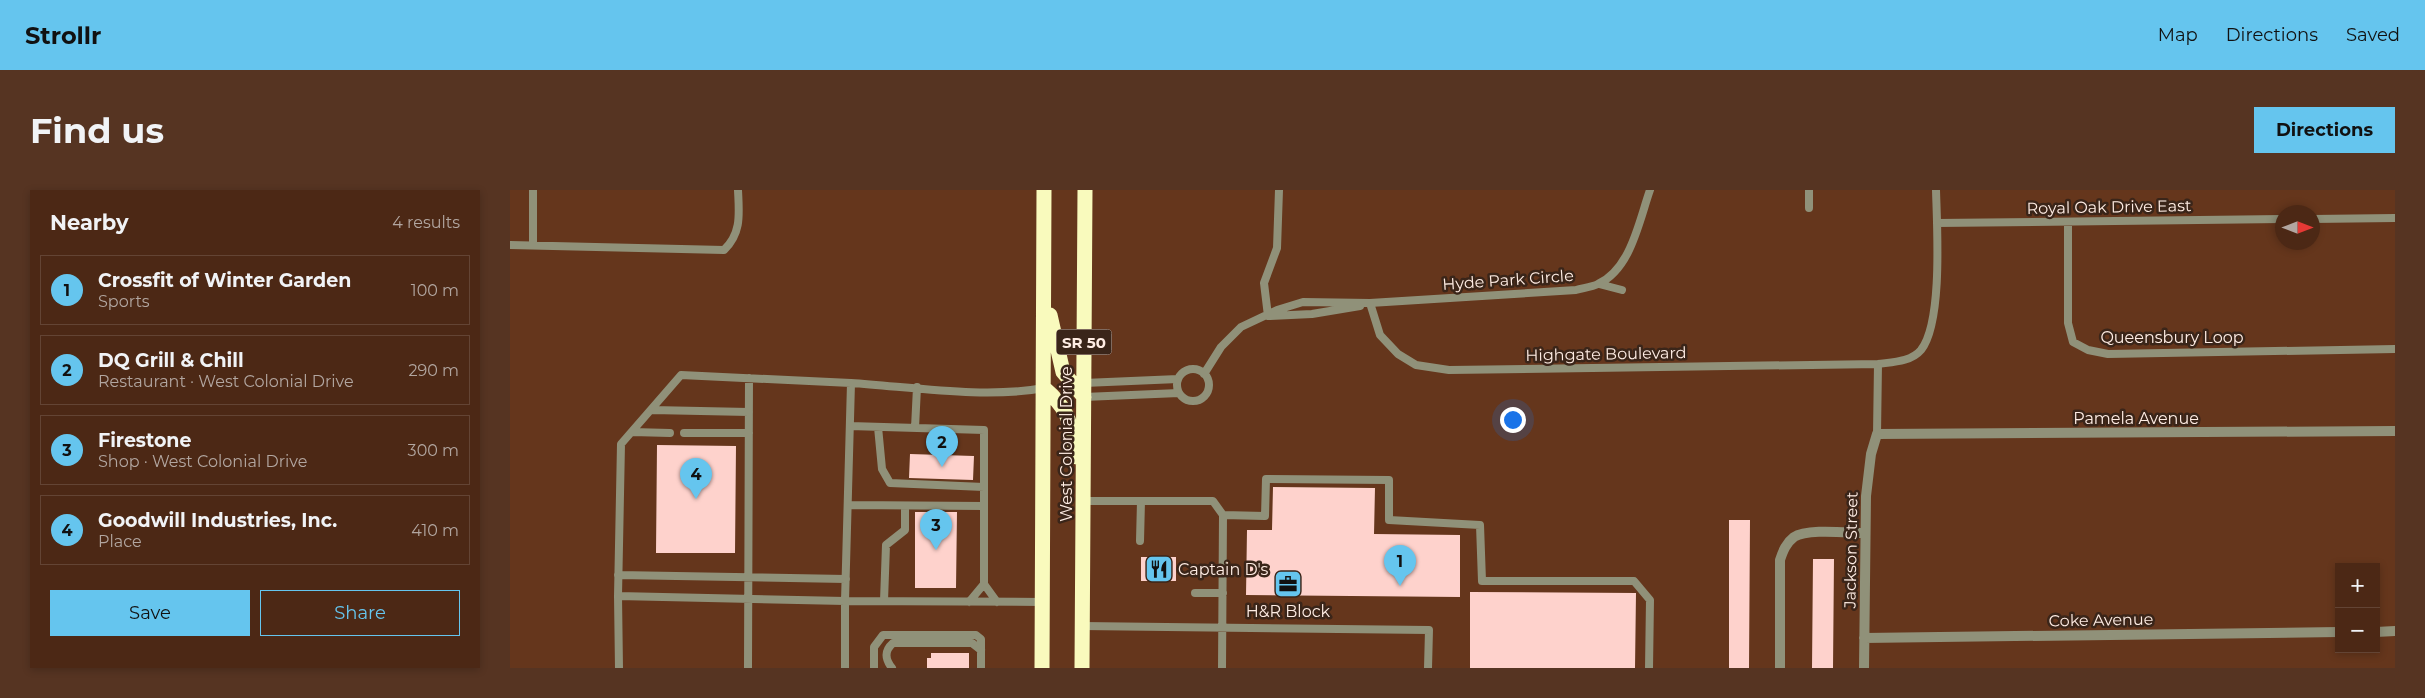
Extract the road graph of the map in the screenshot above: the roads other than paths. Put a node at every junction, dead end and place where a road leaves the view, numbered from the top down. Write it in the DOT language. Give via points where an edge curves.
graph roads {
  1 [pos="533,190"];
  2 [pos="738,190"];
  3 [pos="1044,190"];
  4 [pos="1085,190"];
  5 [pos="1279,190"];
  6 [pos="1650,190"];
  7 [pos="1809,190"];
  8 [pos="1936,190"];
  9 [pos="1809,208"];
  10 [pos="2395,218"];
  11 [pos="2275,219"];
  12 [pos="2320,219"];
  13 [pos="2068,222"];
  14 [pos="1937,223"];
  15 [pos="510,244"];
  16 [pos="533,245"];
  17 [pos="1043,284"];
  18 [pos="1599,284"];
  19 [pos="1622,290"];
  20 [pos="1370,303"];
  21 [pos="1268,316"];
  22 [pos="2395,349"];
  23 [pos="1878,364"];
  24 [pos="1204,374"];
  25 [pos="750,378"];
  26 [pos="1178,379"];
  27 [pos="851,383"];
  28 [pos="917,387"];
  29 [pos="1044,388"];
  30 [pos="1084,390"];
  31 [pos="1178,392"];
  32 [pos="652,410"];
  33 [pos="749,412"];
  34 [pos="850,426"];
  35 [pos="878,427"];
  36 [pos="915,428"];
  37 [pos="2395,431"];
  38 [pos="632,432"];
  39 [pos="670,432"];
  40 [pos="749,432"];
  41 [pos="684,433"];
  42 [pos="1877,434"];
  43 [pos="984,487"];
  44 [pos="1083,497"];
  45 [pos="1141,501"];
  46 [pos="848,505"];
  47 [pos="905,506"];
  48 [pos="984,506"];
  49 [pos="1223,515"];
  50 [pos="1865,532"];
  51 [pos="1140,541"];
  52 [pos="618,575"];
  53 [pos="748,577"];
  54 [pos="846,578"];
  55 [pos="984,584"];
  56 [pos="1195,592"];
  57 [pos="1223,593"];
  58 [pos="618,596"];
  59 [pos="747,598"];
  60 [pos="845,601"];
  61 [pos="884,601"];
  62 [pos="969,602"];
  63 [pos="997,602"];
  64 [pos="1043,602"];
  65 [pos="1082,626"];
  66 [pos="1222,627"];
  67 [pos="2395,631"];
  68 [pos="2335,632"];
  69 [pos="2380,632"];
  70 [pos="1864,638"];
  71 [pos="981,650"];
  72 [pos="619,668"];
  73 [pos="748,668"];
  74 [pos="844,668"];
  75 [pos="874,668"];
  76 [pos="892,668"];
  77 [pos="981,668"];
  78 [pos="1042,668"];
  79 [pos="1082,668"];
  80 [pos="1222,668"];
  81 [pos="1428,668"];
  82 [pos="1649,668"];
  83 [pos="1780,668"];
  84 [pos="1864,668"];
  1 -- 16 [label="lane"];
  2 -- 16 [label="lane" via="739,225 732,243 724,250"];
  3 -- 17 [label="highway, West Colonial Drive / SR 50"];
  4 -- 30 [label="highway, West Colonial Drive / SR 50"];
  5 -- 21 [label="lane" via="1277,248 1264,283"];
  6 -- 18 [label="lane, Hyde Park Circle" via="1627,253 1617,270"];
  7 -- 9 [label="lane"];
  8 -- 14 [label="lane, Highgate Boulevard"];
  10 -- 12 [label="lane"];
  11 -- 13 [label="lane, Royal Oak Drive East"];
  13 -- 14 [label="lane, Royal Oak Drive East"];
  13 -- 22 [label="lane, Queensbury Loop" via="2068,323 2073,342 2088,350 2108,354"];
  14 -- 23 [label="lane, Highgate Boulevard" via="1932,328 1921,350 1912,357"];
  15 -- 16 [label="lane"];
  17 -- 29 [label="highway, West Colonial Drive / SR 50"];
  17 -- 30 [label="highway" via="1063,372"];
  18 -- 19 [label="lane"];
  18 -- 20 [label="lane, Hyde Park Circle" via="1576,290"];
  20 -- 21 [label="lane, Hyde Park Circle" via="1312,314"];
  20 -- 21 [label="lane, Hyde Park Circle" via="1304,302"];
  20 -- 23 [label="lane, Highgate Boulevard" via="1380,335 1398,354 1416,365 1450,370"];
  21 -- 24 [label="lane, Hyde Park Circle" via="1242,327 1220,347"];
  23 -- 42 [label="lane"];
  24 -- 26 [label="lane" via="1190,370"];
  24 -- 31 [label="lane" via="1208,379 1208,390 1202,398 1192,402"];
  25 -- 27 [label="lane"];
  25 -- 32 [label="lane" via="681,375"];
  25 -- 33 [label="lane"];
  26 -- 30 [label="lane"];
  26 -- 31 [label="lane"];
  27 -- 28 [label="lane"];
  27 -- 34 [label="lane"];
  28 -- 29 [label="lane" via="986,392"];
  28 -- 36 [label="lane"];
  29 -- 44 [label="highway" via="1060,401 1069,418"];
  29 -- 64 [label="highway, West Colonial Drive / SR 50"];
  30 -- 31 [label="lane"];
  30 -- 44 [label="highway, West Colonial Drive / SR 50"];
  32 -- 33 [label="lane"];
  32 -- 38 [label="lane"];
  33 -- 40 [label="lane"];
  34 -- 35 [label="lane"];
  34 -- 46 [label="lane"];
  35 -- 36 [label="lane"];
  35 -- 43 [label="lane" via="882,469 890,483"];
  36 -- 43 [label="lane" via="984,430"];
  37 -- 42 [label="street, Pamela Avenue"];
  38 -- 39 [label="lane"];
  38 -- 52 [label="lane" via="621,444"];
  40 -- 41 [label="lane"];
  40 -- 53 [label="lane"];
  42 -- 50 [label="street, Jackson Street" via="1871,454"];
  43 -- 48 [label="lane"];
  44 -- 45 [label="lane"];
  44 -- 65 [label="highway, West Colonial Drive / SR 50"];
  45 -- 49 [label="lane" via="1213,501"];
  45 -- 51 [label="lane"];
  46 -- 47 [label="lane"];
  46 -- 54 [label="lane"];
  47 -- 48 [label="lane"];
  47 -- 61 [label="lane" via="904,530 886,545"];
  48 -- 55 [label="lane"];
  49 -- 57 [label="lane"];
  49 -- 82 [label="lane" via="1265,516 1266,479 1389,480 1390,520 1480,525 1482,581 1634,581 1650,600"];
  50 -- 70 [label="street, Jackson Street"];
  50 -- 83 [label="street" via="1807,532 1795,536 1785,546 1780,560"];
  52 -- 53 [label="lane"];
  52 -- 58 [label="lane"];
  53 -- 54 [label="lane"];
  53 -- 59 [label="lane"];
  54 -- 60 [label="lane"];
  55 -- 62 [label="lane"];
  55 -- 63 [label="lane"];
  56 -- 57 [label="lane"];
  57 -- 66 [label="lane"];
  58 -- 59 [label="lane"];
  58 -- 72 [label="lane"];
  59 -- 60 [label="lane"];
  59 -- 73 [label="lane"];
  60 -- 61 [label="lane"];
  60 -- 74 [label="lane"];
  61 -- 62 [label="lane"];
  62 -- 63 [label="lane"];
  63 -- 64 [label="lane"];
  64 -- 78 [label="highway, West Colonial Drive / SR 50"];
  65 -- 66 [label="lane"];
  65 -- 79 [label="highway, West Colonial Drive / SR 50"];
  66 -- 80 [label="lane"];
  66 -- 81 [label="lane" via="1429,630"];
  67 -- 69 [label="street"];
  68 -- 70 [label="street, Coke Avenue"];
  70 -- 84 [label="street, Jackson Street"];
  71 -- 75 [label="lane" via="981,639 976,635 883,635 874,647"];
  71 -- 76 [label="lane" via="972,643 893,643 886,656"];
  71 -- 77 [label="lane"];
}
